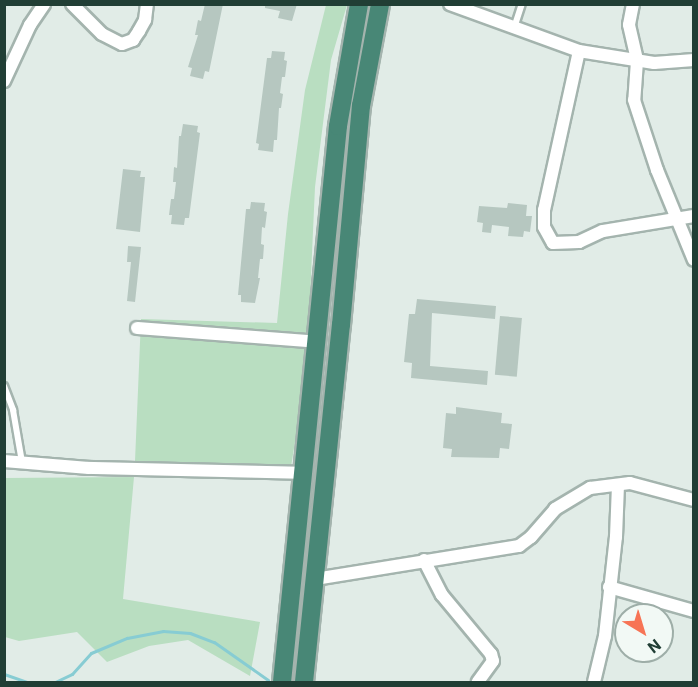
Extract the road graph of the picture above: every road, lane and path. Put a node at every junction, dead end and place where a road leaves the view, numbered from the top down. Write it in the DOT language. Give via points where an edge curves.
graph roads {
  1 [pos="44,4"];
  2 [pos="72,4"];
  3 [pos="147,4"];
  4 [pos="359,4"];
  5 [pos="381,4"];
  6 [pos="450,4"];
  7 [pos="522,4"];
  8 [pos="633,4"];
  9 [pos="514,29"];
  10 [pos="579,51"];
  11 [pos="693,60"];
  12 [pos="637,61"];
  13 [pos="4,81"];
  14 [pos="693,216"];
  15 [pos="678,220"];
  16 [pos="693,260"];
  17 [pos="137,328"];
  18 [pos="317,342"];
  19 [pos="4,386"];
  20 [pos="4,461"];
  21 [pos="22,462"];
  22 [pos="304,472"];
  23 [pos="618,486"];
  24 [pos="693,500"];
  25 [pos="424,560"];
  26 [pos="315,579"];
  27 [pos="609,587"];
  28 [pos="693,611"];
  29 [pos="282,682"];
  30 [pos="304,682"];
  31 [pos="478,682"];
  32 [pos="594,682"];
  1 -- 13 [label="street"];
  2 -- 3 [label="street" via="102,34 122,44 134,40 145,21"];
  4 -- 18 [label="highway" via="338,126"];
  5 -- 26 [label="highway" via="361,106"];
  6 -- 9 [label="street"];
  7 -- 9 [label="lane"];
  8 -- 12 [label="street" via="628,25"];
  9 -- 10 [label="street"];
  10 -- 12 [label="street"];
  10 -- 15 [label="street" via="544,210 544,227 553,243 579,242 603,231"];
  11 -- 12 [label="street"];
  12 -- 15 [label="street" via="634,100"];
  14 -- 15 [label="street"];
  15 -- 16 [label="street"];
  17 -- 18 [label="street"];
  18 -- 22 [label="highway"];
  19 -- 21 [label="lane" via="14,410"];
  20 -- 21 [label="street"];
  21 -- 22 [label="street" via="89,468"];
  22 -- 29 [label="highway"];
  23 -- 24 [label="street" via="630,483"];
  23 -- 25 [label="street" via="590,488 575,494 519,546"];
  23 -- 27 [label="street"];
  25 -- 26 [label="street"];
  25 -- 31 [label="street" via="442,595 491,654 493,661"];
  26 -- 30 [label="highway"];
  27 -- 28 [label="street"];
  27 -- 32 [label="street" via="605,636"];
}
